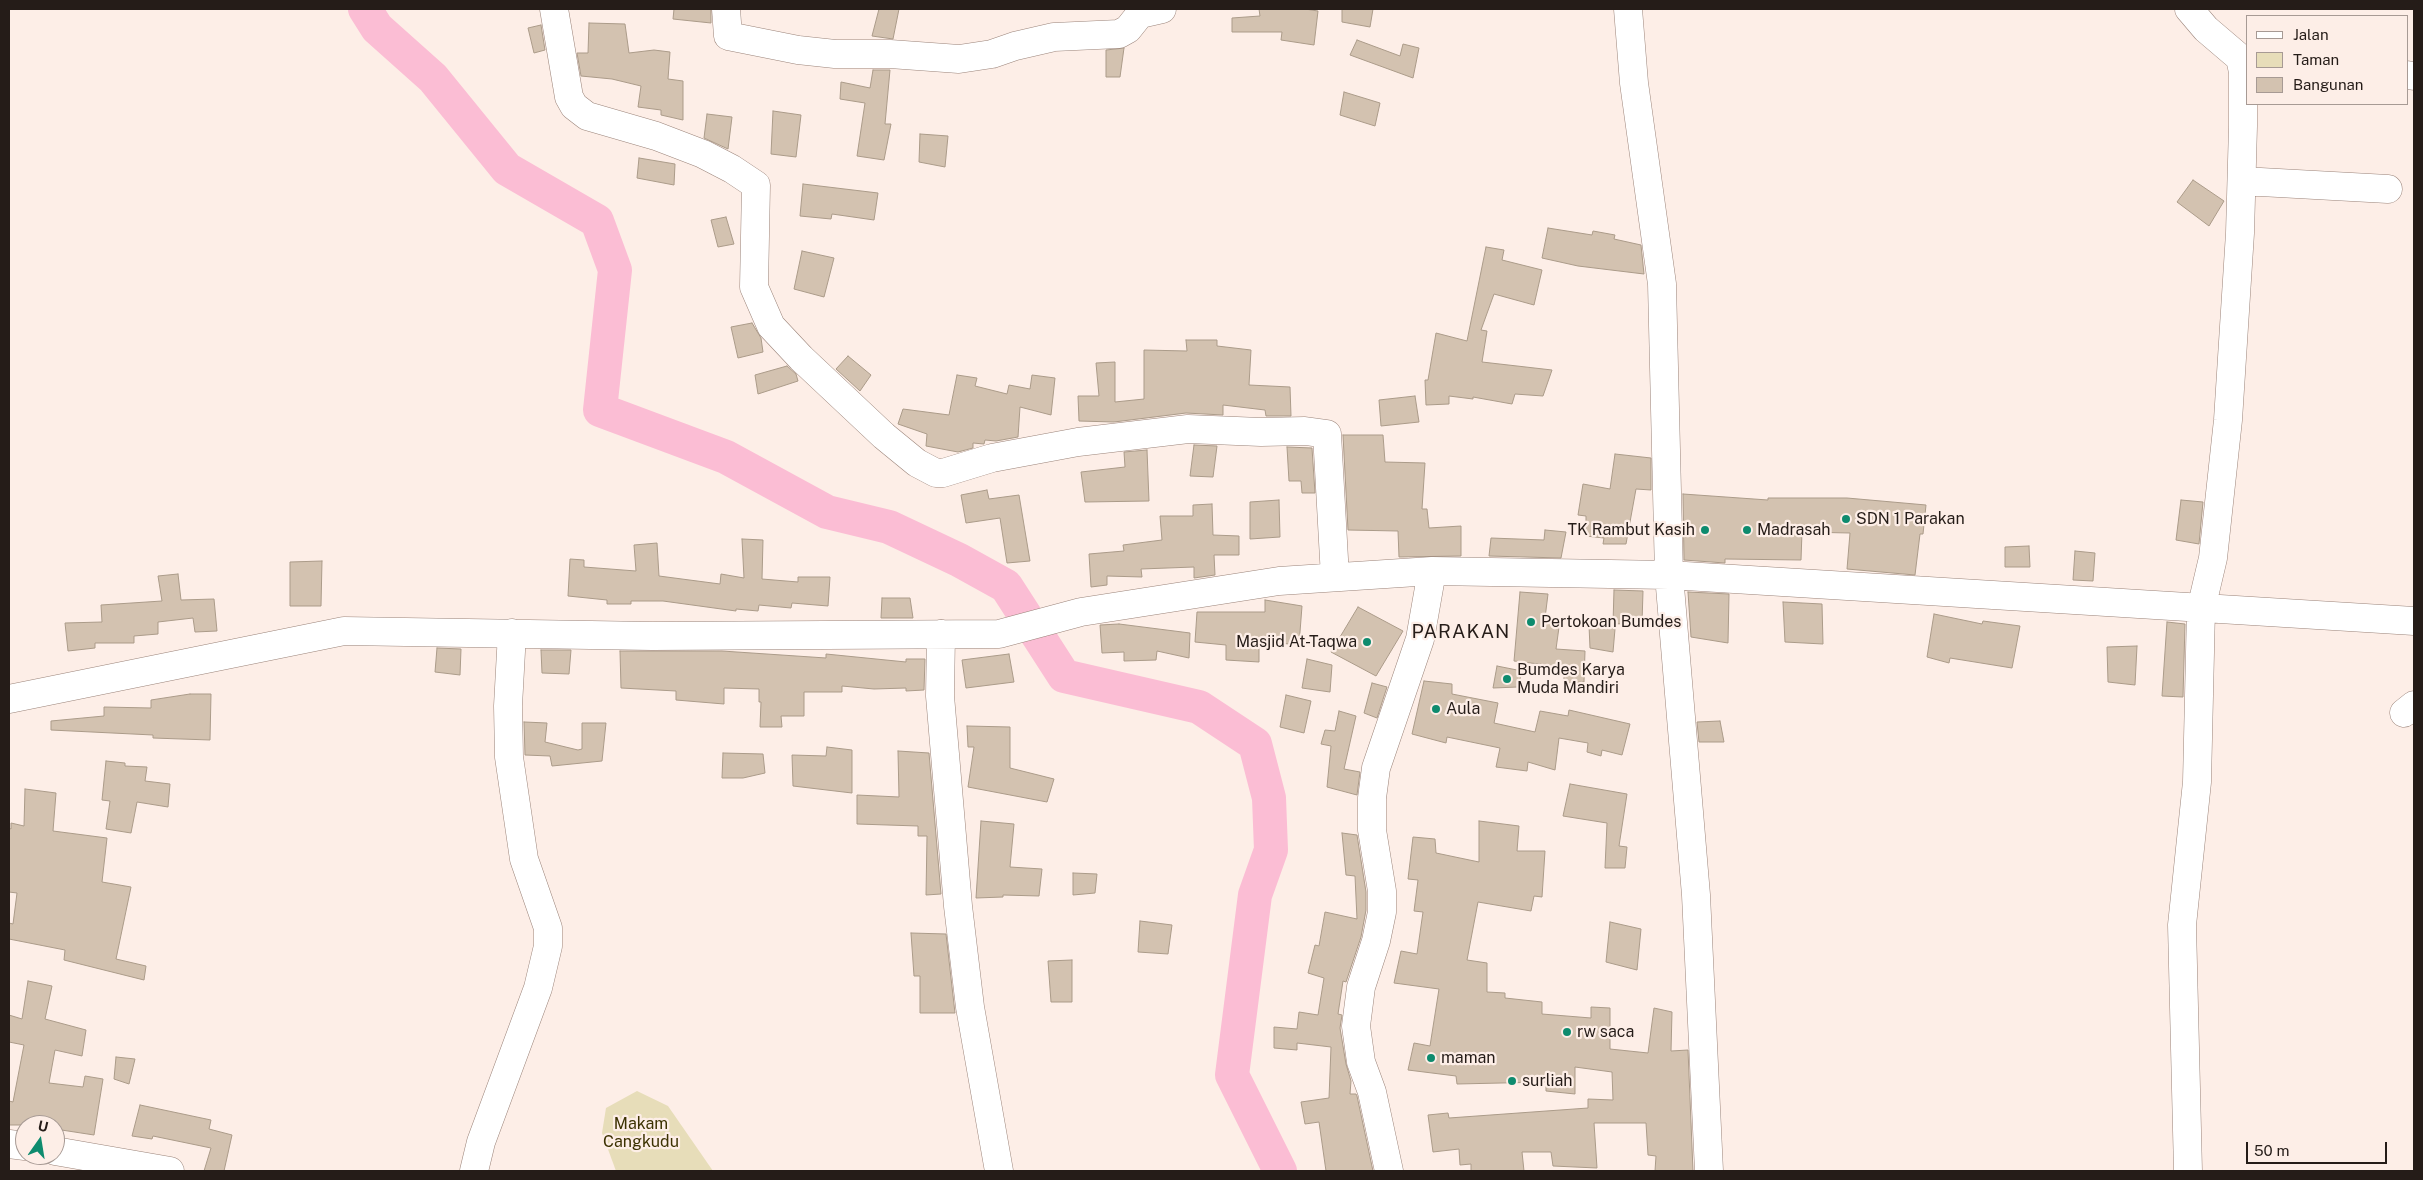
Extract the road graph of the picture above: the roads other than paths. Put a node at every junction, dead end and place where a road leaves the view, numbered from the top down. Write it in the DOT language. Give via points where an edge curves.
graph roads {
  1 [pos="554,9"];
  2 [pos="726,9"];
  3 [pos="1162,9"];
  4 [pos="1628,9"];
  5 [pos="2189,9"];
  6 [pos="2244,58"];
  7 [pos="2242,180"];
  8 [pos="2388,189"];
  9 [pos="1432,571"];
  10 [pos="1669,575"];
  11 [pos="1335,577"];
  12 [pos="2201,609"];
  13 [pos="2414,621"];
  14 [pos="512,634"];
  15 [pos="941,634"];
  16 [pos="9,699"];
  17 [pos="65,1153"];
  18 [pos="170,1171"];
  19 [pos="474,1171"];
  20 [pos="999,1171"];
  21 [pos="1389,1171"];
  22 [pos="1709,1171"];
  23 [pos="2188,1171"];
  1 -- 11 [label="street" via="569,97 574,106 587,116 703,154 756,185 754,287 771,326 884,436 917,463 936,473 943,473 992,458 1078,442 1188,429 1327,434"];
  2 -- 3 [label="street" via="728,36 826,53 960,59 1054,37 1119,34 1128,29 1140,14"];
  4 -- 10 [label="street" via="1634,83 1662,284"];
  5 -- 6 [label="street" via="2206,29"];
  6 -- 7 [label="street"];
  7 -- 8 [label="street"];
  7 -- 12 [label="street" via="2224,473"];
  9 -- 10 [label="street"];
  9 -- 11 [label="street"];
  9 -- 21 [label="street" via="1420,639 1376,768 1372,798 1372,830 1382,891 1382,912 1361,987 1356,1026"];
  10 -- 12 [label="street"];
  10 -- 22 [label="street" via="1696,895"];
  11 -- 15 [label="street" via="1279,581 1099,609 998,634"];
  12 -- 13 [label="street"];
  12 -- 23 [label="street" via="2197,782 2182,925"];
  14 -- 15 [label="street"];
  14 -- 16 [label="street" via="344,631"];
  14 -- 19 [label="street" via="509,757 524,859 548,928 548,946 538,988 481,1142"];
  15 -- 20 [label="street" via="940,696 958,906 970,1007"];
  17 -- 18 [label="street"];
}
